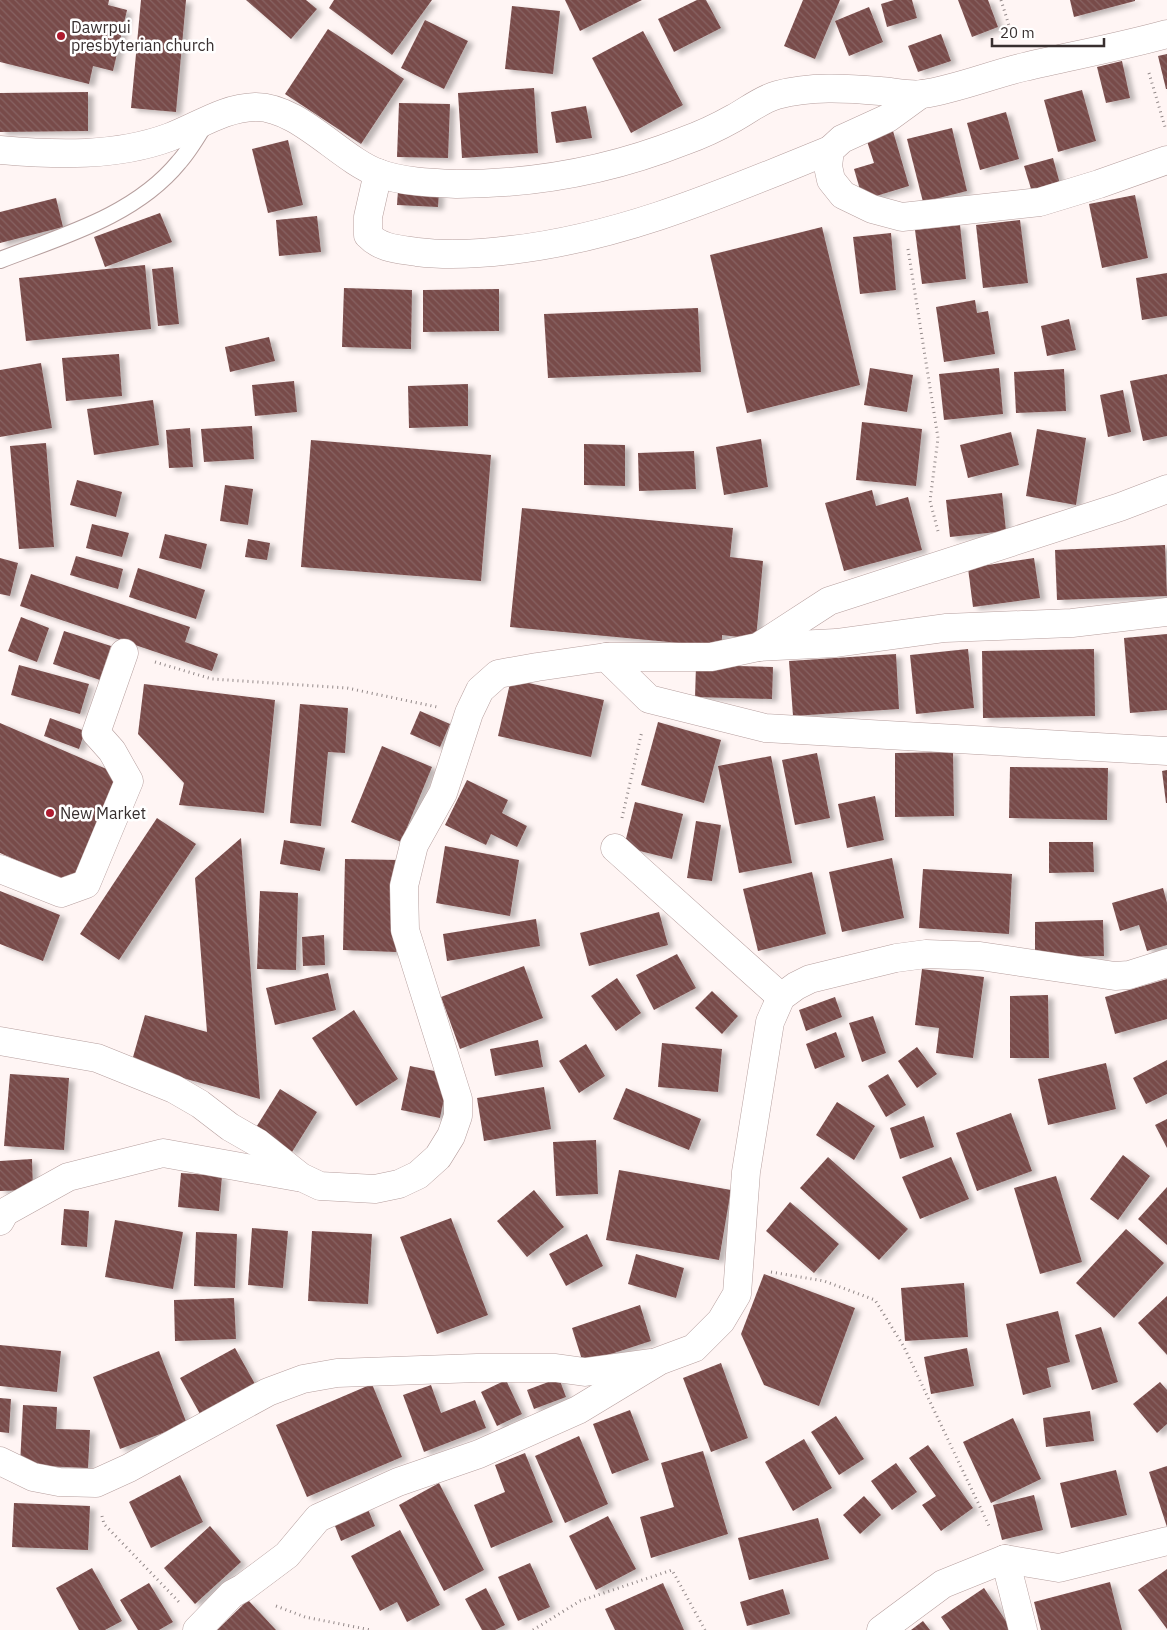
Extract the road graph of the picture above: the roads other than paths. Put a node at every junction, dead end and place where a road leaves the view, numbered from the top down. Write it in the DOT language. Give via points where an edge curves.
graph roads {
  1 [pos="1167,34"];
  2 [pos="921,94"];
  3 [pos="210,117"];
  4 [pos="0,150"];
  5 [pos="830,150"];
  6 [pos="1167,160"];
  7 [pos="378,173"];
  8 [pos="0,260"];
  9 [pos="1167,489"];
  10 [pos="1167,612"];
  11 [pos="758,647"];
  12 [pos="124,653"];
  13 [pos="606,656"];
  14 [pos="1167,751"];
  15 [pos="615,848"];
  16 [pos="0,869"];
  17 [pos="1167,963"];
  18 [pos="781,997"];
  19 [pos="0,1041"];
  20 [pos="301,1177"];
  21 [pos="0,1220"];
  22 [pos="659,1362"];
  23 [pos="0,1460"];
  24 [pos="1167,1541"];
  25 [pos="1005,1559"];
  26 [pos="200,1628"];
  27 [pos="881,1630"];
  28 [pos="1023,1630"];
  1 -- 2 [label="street"];
  2 -- 5 [label="street" via="888,118 842,139"];
  2 -- 7 [label="street" via="842,88 774,95 730,121 684,141 577,174 459,184 424,183"];
  3 -- 4 [label="street" via="171,137 140,146 99,152 44,154"];
  3 -- 7 [label="street" via="235,109 260,107 282,114 307,126 355,161"];
  3 -- 8 [label="lane" via="180,162 158,184 131,203 95,224"];
  5 -- 6 [label="street" via="828,166 831,180 843,195 872,209 902,217 1040,202"];
  5 -- 7 [label="street" via="660,217 566,242 474,255 438,255 388,248 374,242 368,236 368,217"];
  9 -- 11 [label="street" via="829,601"];
  10 -- 11 [label="street" via="1072,623 944,628 836,643"];
  11 -- 13 [label="street" via="710,657"];
  12 -- 16 [label="street" via="96,733 130,780 86,884 61,893"];
  13 -- 14 [label="street" via="649,699 765,728"];
  13 -- 20 [label="street" via="498,674 480,690 469,713 443,793 414,845 404,886 405,930 458,1099 458,1116 451,1136 438,1157 418,1175 399,1184 375,1188 320,1186"];
  15 -- 18 [label="street"];
  17 -- 18 [label="street" via="1115,976 980,956 926,954 810,979"];
  18 -- 22 [label="street" via="770,1022 746,1172 737,1294 721,1321 694,1348"];
  19 -- 20 [label="street" via="97,1058 174,1089 258,1143"];
  20 -- 21 [label="street" via="163,1153 68,1177 6,1212"];
  22 -- 23 [label="street" via="586,1372 556,1368 477,1368 337,1373 303,1379 268,1392 96,1483 33,1477"];
  22 -- 26 [label="street" via="578,1410 480,1454 398,1482 318,1518 286,1555 232,1594"];
  24 -- 25 [label="street" via="1059,1568"];
  25 -- 27 [label="street" via="943,1584"];
  25 -- 28 [label="street"];
}
